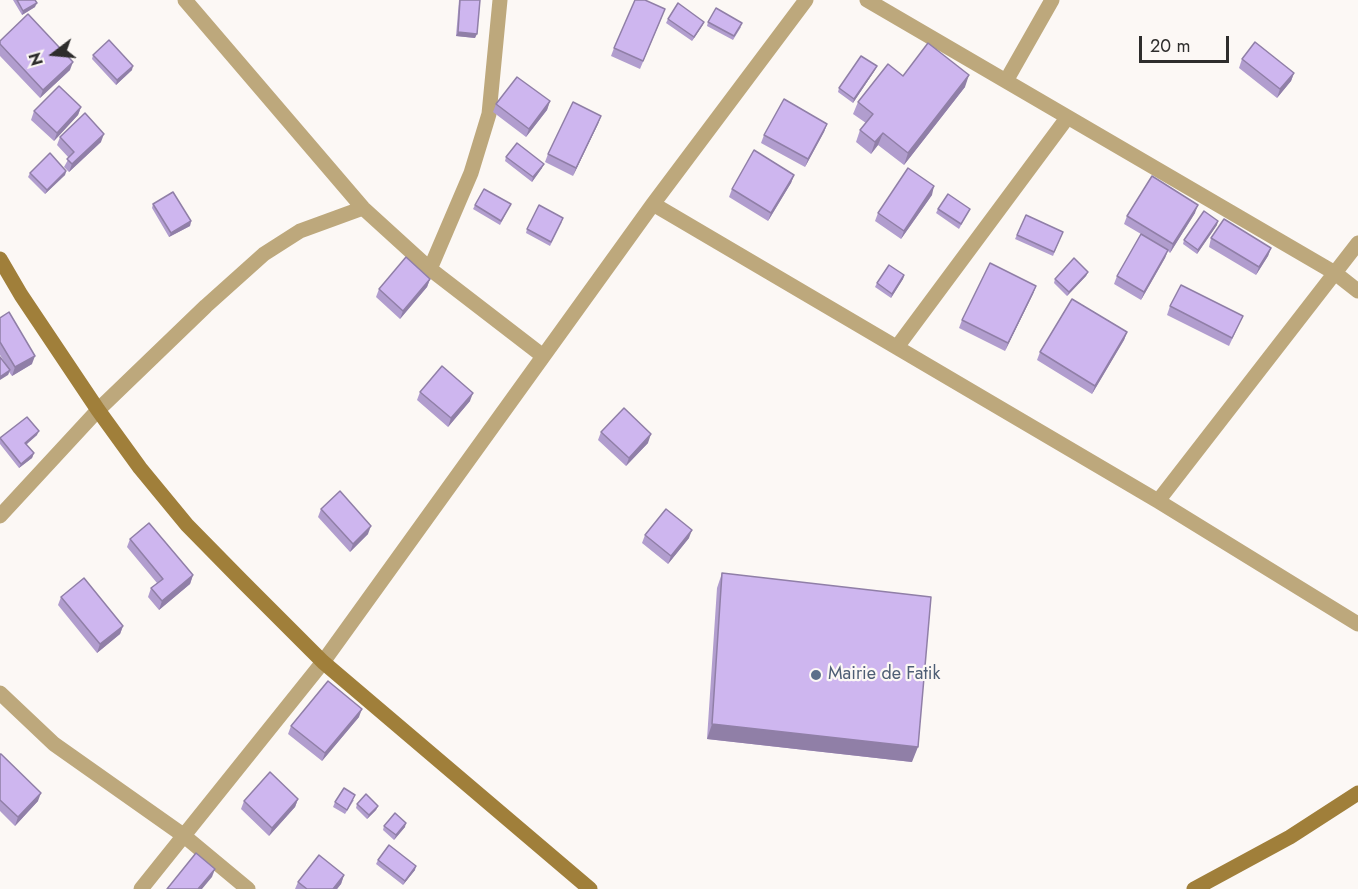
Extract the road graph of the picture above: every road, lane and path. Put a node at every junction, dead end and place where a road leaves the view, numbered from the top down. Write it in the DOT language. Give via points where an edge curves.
graph roads {
  1 [pos="185,0"];
  2 [pos="500,0"];
  3 [pos="806,0"];
  4 [pos="867,0"];
  5 [pos="1052,0"];
  6 [pos="1006,81"];
  7 [pos="1068,118"];
  8 [pos="653,204"];
  9 [pos="363,208"];
  10 [pos="1358,243"];
  11 [pos="0,259"];
  12 [pos="430,269"];
  13 [pos="1335,273"];
  14 [pos="1358,291"];
  15 [pos="897,347"];
  16 [pos="543,356"];
  17 [pos="98,410"];
  18 [pos="1158,501"];
  19 [pos="0,516"];
  20 [pos="1358,624"];
  21 [pos="323,662"];
  22 [pos="0,693"];
  23 [pos="1358,793"];
  24 [pos="183,835"];
  25 [pos="141,889"];
  26 [pos="248,889"];
  27 [pos="590,889"];
  28 [pos="1194,889"];
  1 -- 9 [label="street"];
  2 -- 12 [label="street" via="489,114 471,173"];
  3 -- 8 [label="street"];
  4 -- 6 [label="street"];
  5 -- 6 [label="street"];
  6 -- 7 [label="street"];
  7 -- 13 [label="street"];
  7 -- 15 [label="street"];
  8 -- 15 [label="street"];
  8 -- 16 [label="street"];
  9 -- 12 [label="street"];
  9 -- 17 [label="street" via="300,231 264,254"];
  10 -- 13 [label="street"];
  11 -- 17 [label="street"];
  12 -- 16 [label="street"];
  13 -- 14 [label="street"];
  13 -- 18 [label="street"];
  15 -- 18 [label="street"];
  16 -- 21 [label="street"];
  17 -- 19 [label="street"];
  17 -- 21 [label="street" via="188,525"];
  18 -- 20 [label="street"];
  21 -- 24 [label="street"];
  21 -- 27 [label="street"];
  22 -- 24 [label="street" via="54,744"];
  23 -- 28 [label="street" via="1290,837"];
  24 -- 25 [label="street"];
  24 -- 26 [label="street"];
}
